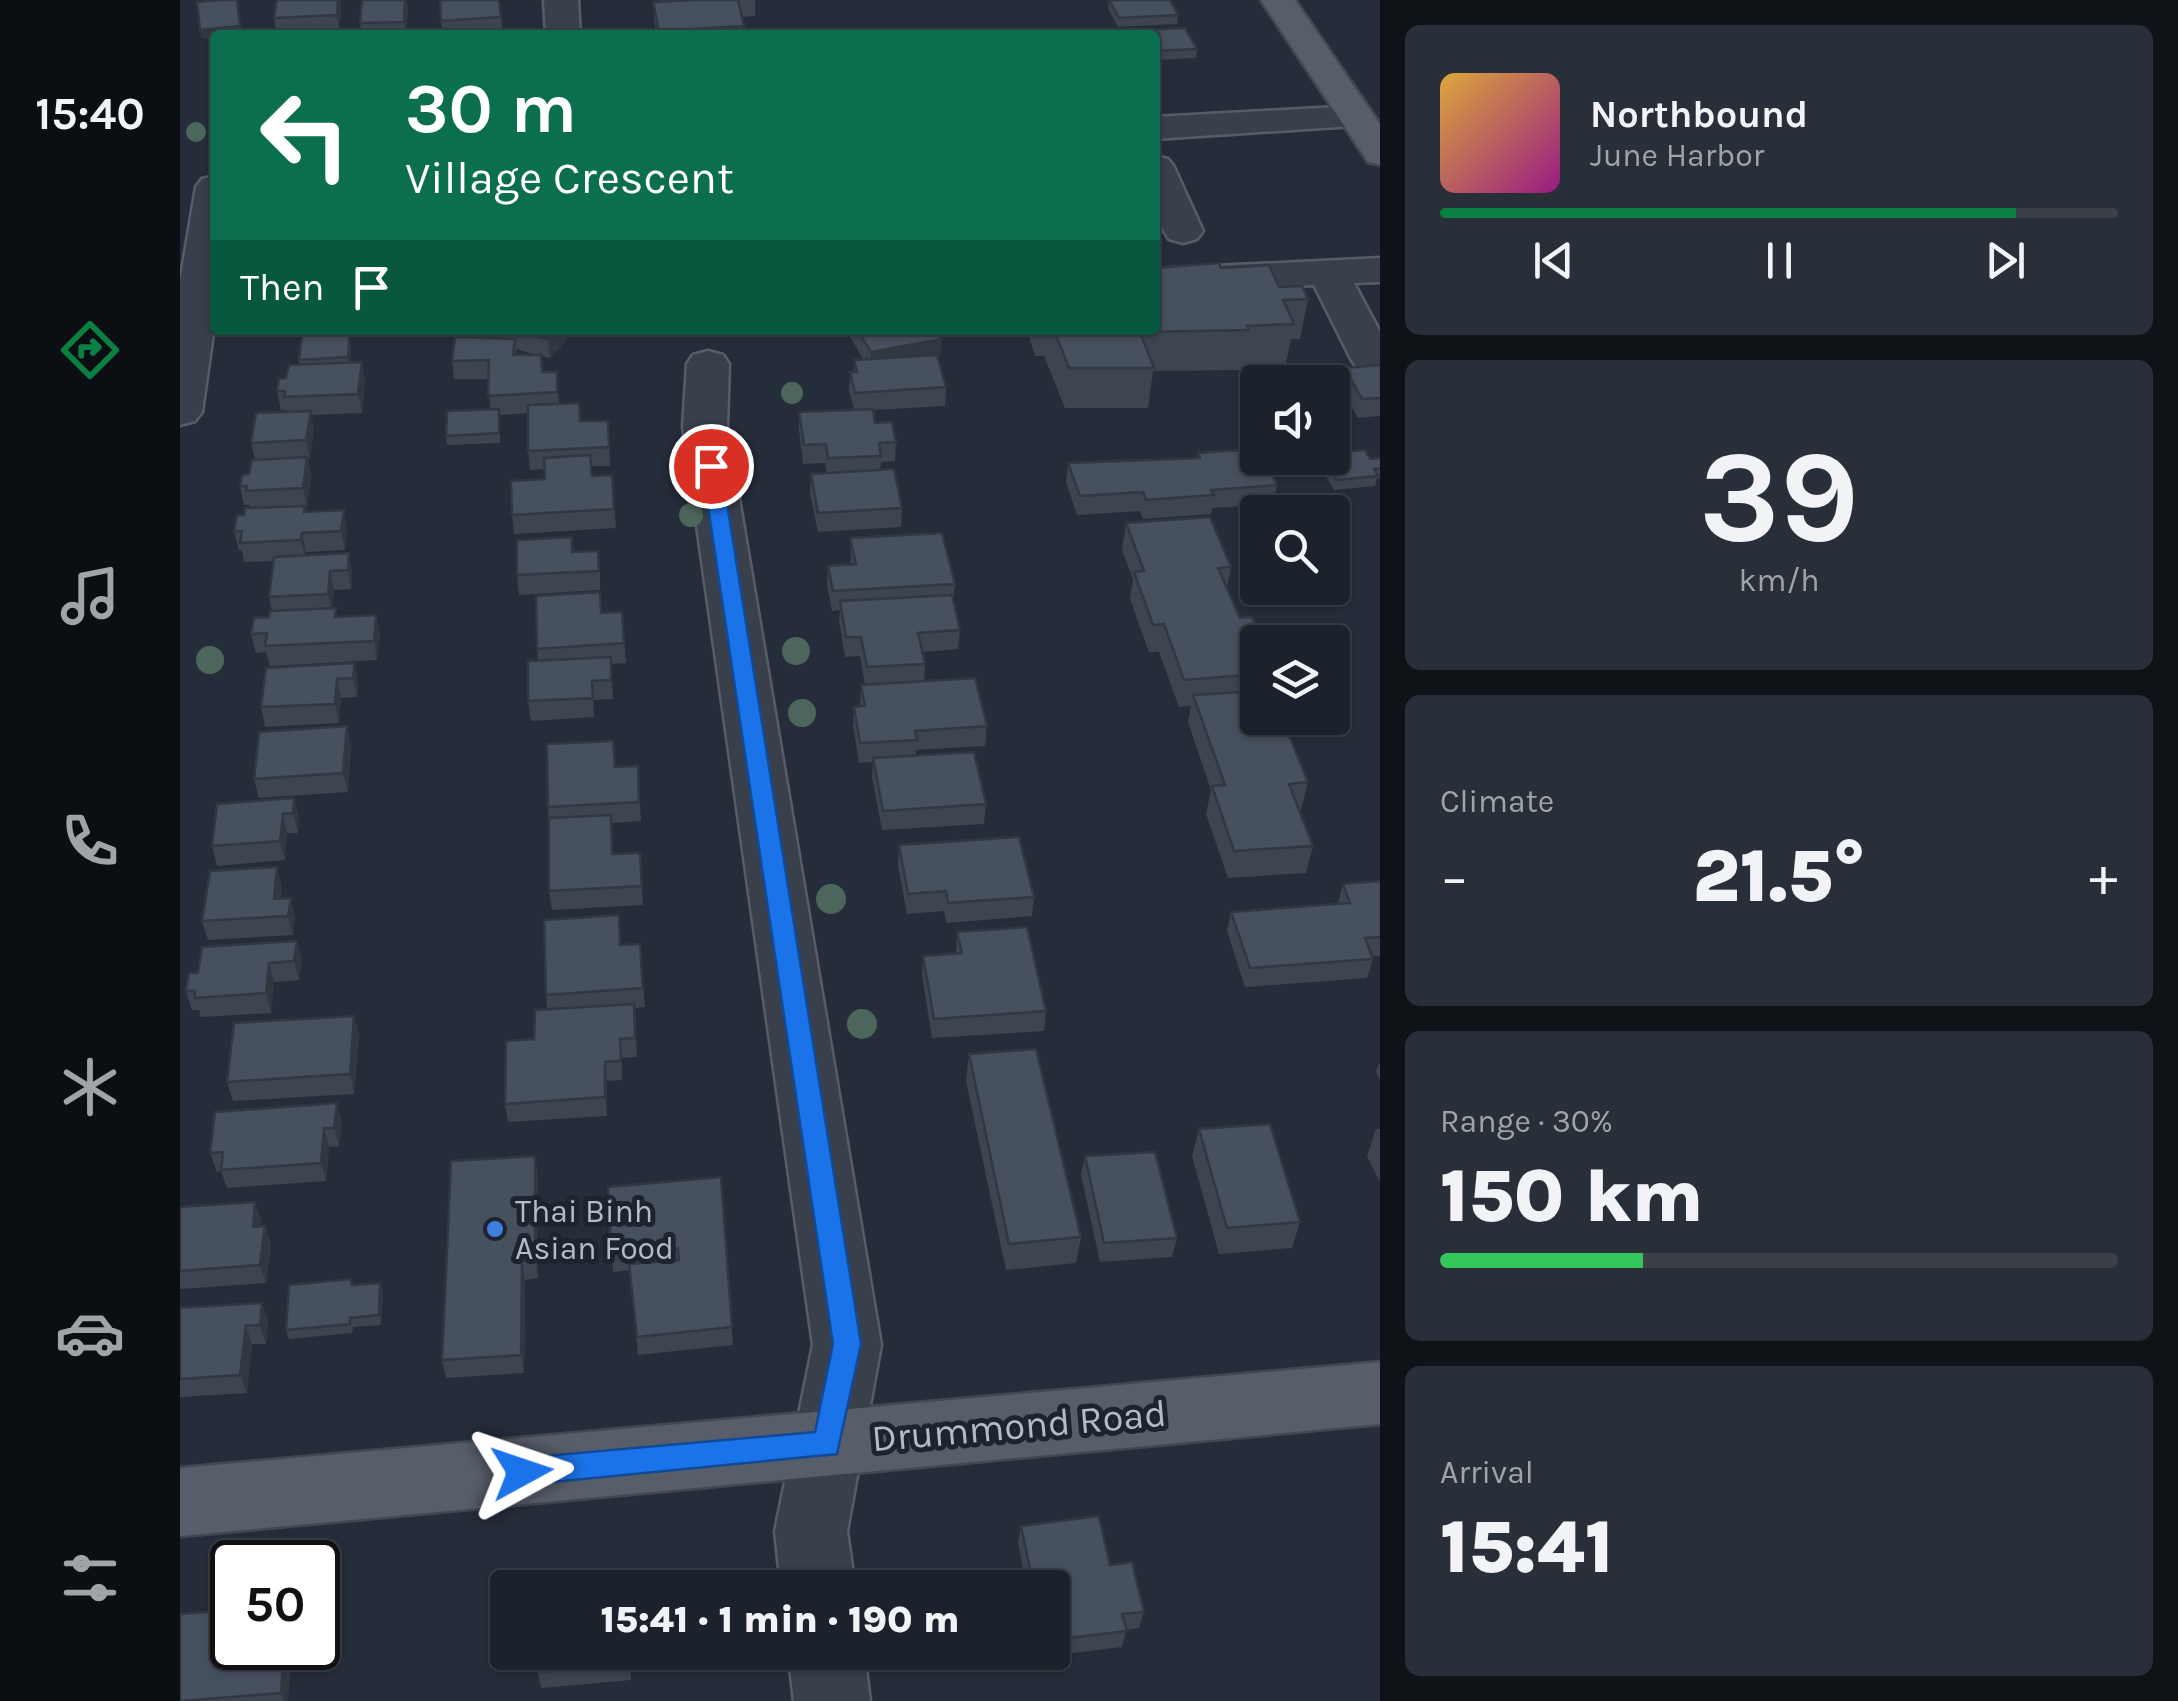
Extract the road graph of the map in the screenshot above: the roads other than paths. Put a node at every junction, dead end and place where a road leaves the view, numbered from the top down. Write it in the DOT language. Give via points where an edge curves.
graph roads {
  1 [pos="561,0"];
  2 [pos="1278,0"];
  3 [pos="563,30"];
  4 [pos="1356,117"];
  5 [pos="1160,128"];
  6 [pos="1380,154"];
  7 [pos="1160,178"];
  8 [pos="210,214"];
  9 [pos="1183,230"];
  10 [pos="1380,270"];
  11 [pos="1328,272"];
  12 [pos="1160,281"];
  13 [pos="185,351"];
  14 [pos="1372,359"];
  15 [pos="708,364"];
  16 [pos="180,412"];
  17 [pos="1380,1393"];
  18 [pos="826,1444"];
  19 [pos="180,1502"];
  20 [pos="816,1570"];
  21 [pos="828,1670"];
  22 [pos="832,1701"];
  1 -- 3 [label="street"];
  2 -- 4 [label="main road"];
  4 -- 5 [label="street"];
  4 -- 6 [label="main road"];
  7 -- 9 [label="street"];
  8 -- 13 [label="street"];
  10 -- 11 [label="street"];
  11 -- 12 [label="street"];
  11 -- 14 [label="street"];
  13 -- 16 [label="street"];
  15 -- 18 [label="street" via="705,427 847,1344"];
  17 -- 18 [label="main road, Drummond Road"];
  18 -- 19 [label="main road, Drummond Road"];
  18 -- 20 [label="street" via="811,1531"];
  21 -- 22 [label="street"];
}
